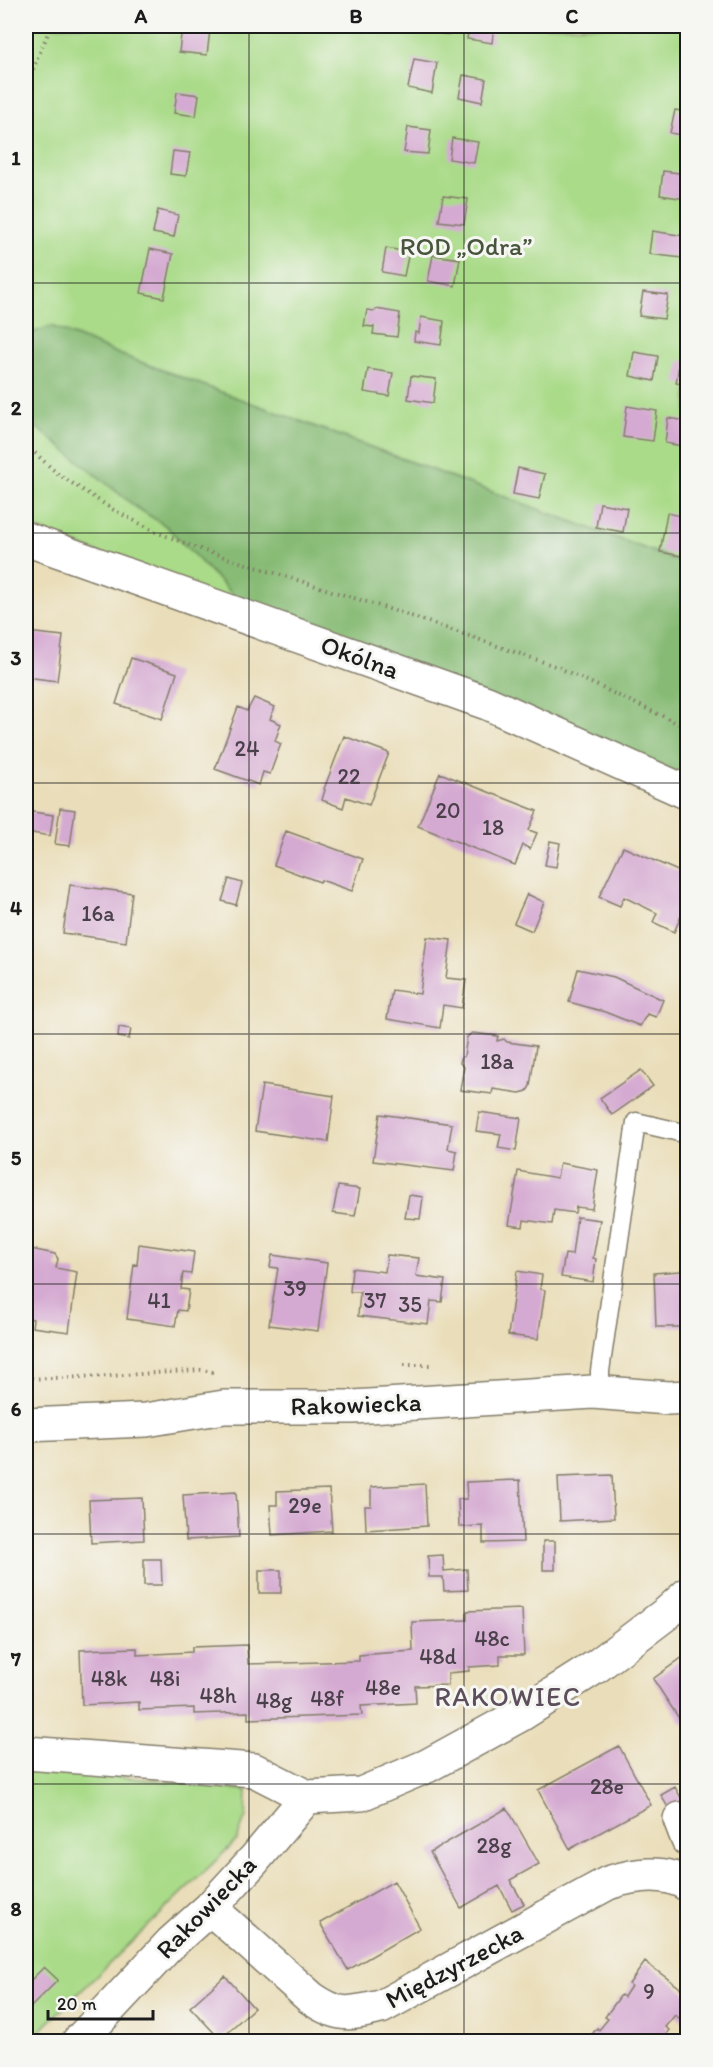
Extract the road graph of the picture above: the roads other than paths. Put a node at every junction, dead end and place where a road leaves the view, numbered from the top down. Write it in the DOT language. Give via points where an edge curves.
graph roads {
  1 [pos="26,539"];
  2 [pos="687,793"];
  3 [pos="687,1134"];
  4 [pos="600,1392"];
  5 [pos="687,1397"];
  6 [pos="26,1425"];
  7 [pos="687,1594"];
  8 [pos="26,1753"];
  9 [pos="307,1797"];
  10 [pos="687,1885"];
  11 [pos="210,1908"];
  12 [pos="78,2042"];
  1 -- 2 [label="street, Okólna" via="487,703"];
  3 -- 4 [label="lane" via="636,1122"];
  4 -- 5 [label="street, Rakowiecka"];
  4 -- 6 [label="street, Rakowiecka" via="353,1407 224,1407 146,1420"];
  7 -- 9 [label="street" via="597,1666 520,1715 427,1766 361,1794"];
  8 -- 9 [label="street" via="254,1770"];
  9 -- 11 [label="street, Rakowiecka"];
  10 -- 11 [label="street, Międzyrzecka" via="658,1875 626,1877 608,1883 381,2007 341,2013 311,1998"];
  11 -- 12 [label="street, Rakowiecka" via="171,1943"];
}
